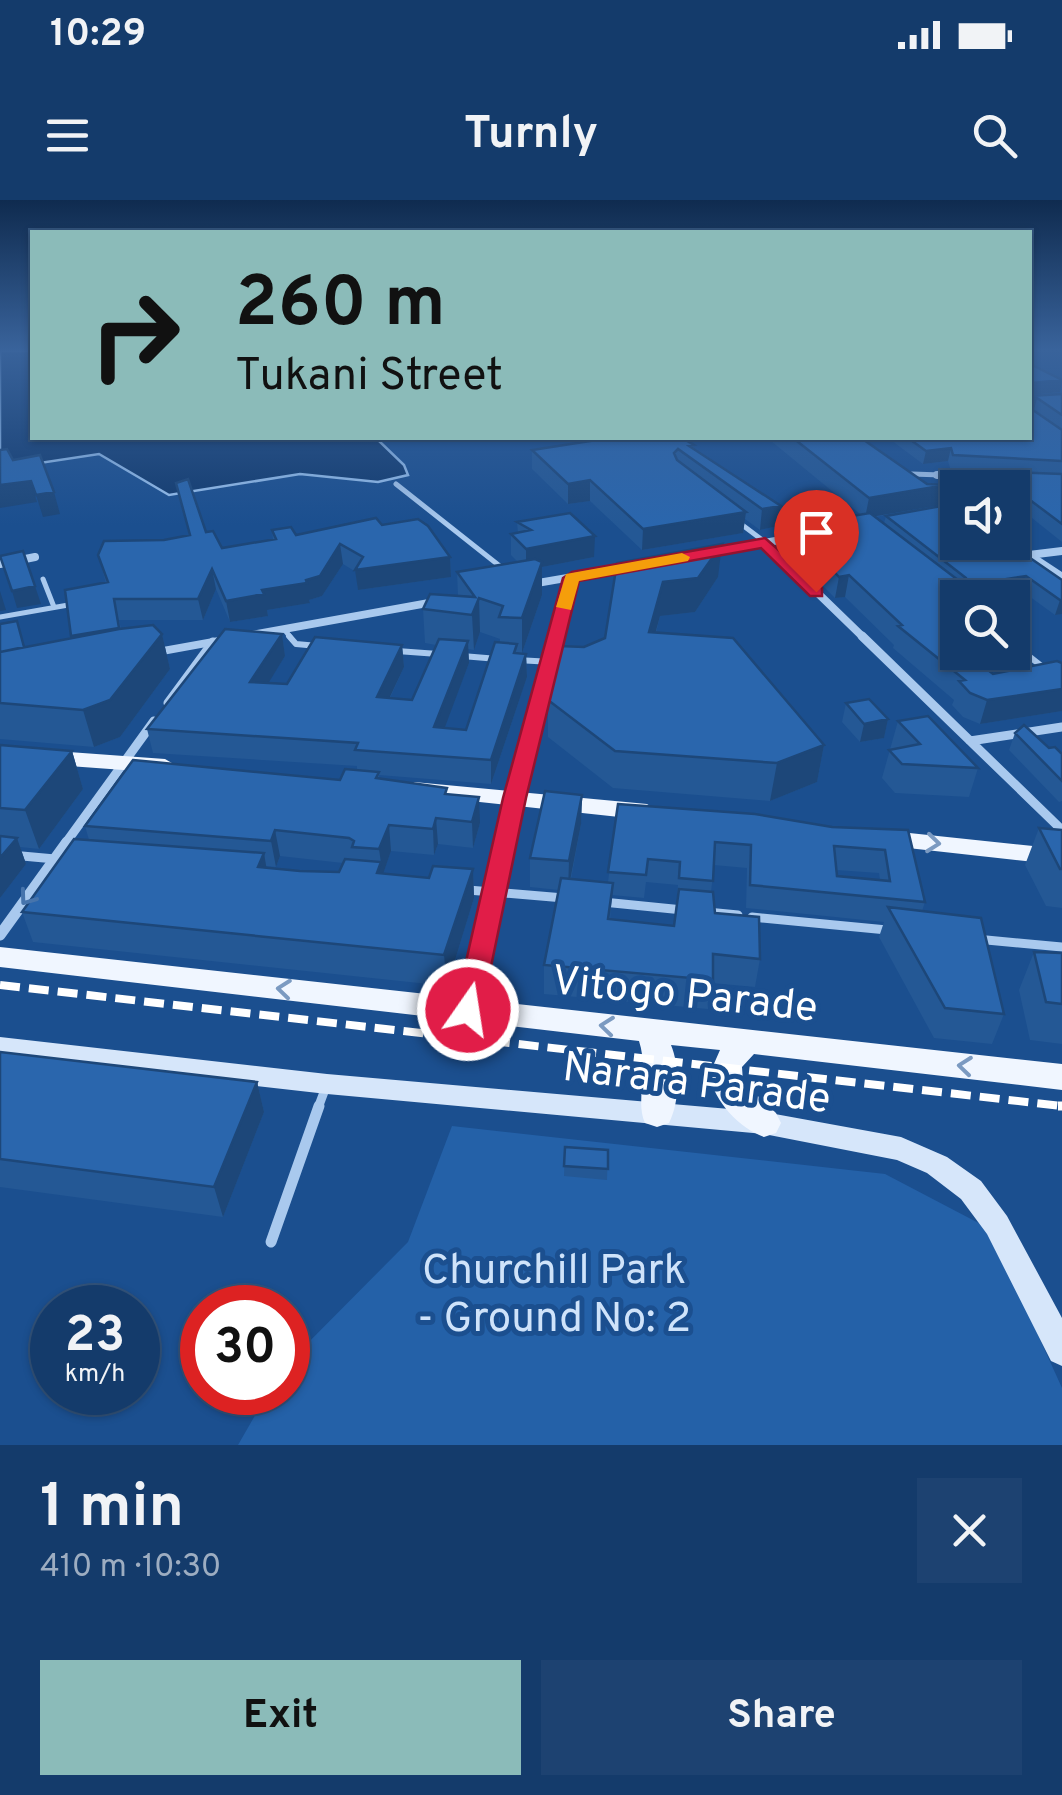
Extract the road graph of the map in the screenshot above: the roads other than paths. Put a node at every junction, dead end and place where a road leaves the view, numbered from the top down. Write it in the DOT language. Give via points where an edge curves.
graph roads {
  1 [pos="898,465"];
  2 [pos="912,474"];
  3 [pos="940,475"];
  4 [pos="396,484"];
  5 [pos="940,495"];
  6 [pos="736,520"];
  7 [pos="832,531"];
  8 [pos="765,542"];
  9 [pos="1062,551"];
  10 [pos="1030,555"];
  11 [pos="691,556"];
  12 [pos="1030,556"];
  13 [pos="35,557"];
  14 [pos="654,562"];
  15 [pos="0,564"];
  16 [pos="572,578"];
  17 [pos="1062,578"];
  18 [pos="43,579"];
  19 [pos="525,586"];
  20 [pos="506,589"];
  21 [pos="470,596"];
  22 [pos="87,602"];
  23 [pos="54,608"];
  24 [pos="0,617"];
  25 [pos="284,628"];
  26 [pos="213,642"];
  27 [pos="327,646"];
  28 [pos="383,650"];
  29 [pos="440,654"];
  30 [pos="135,656"];
  31 [pos="458,656"];
  32 [pos="1030,656"];
  33 [pos="552,662"];
  34 [pos="1062,682"];
  35 [pos="1062,727"];
  36 [pos="970,741"];
  37 [pos="0,754"];
  38 [pos="124,762"];
  39 [pos="182,767"];
  40 [pos="397,787"];
  41 [pos="514,798"];
  42 [pos="669,815"];
  43 [pos="1060,828"];
  44 [pos="862,836"];
  45 [pos="0,854"];
  46 [pos="1049,856"];
  47 [pos="55,859"];
  48 [pos="74,860"];
  49 [pos="458,889"];
  50 [pos="496,892"];
  51 [pos="574,899"];
  52 [pos="594,901"];
  53 [pos="906,932"];
  54 [pos="0,935"];
  55 [pos="964,938"];
  56 [pos="1062,947"];
  57 [pos="0,957"];
  58 [pos="468,1010"];
  59 [pos="650,1031"];
  60 [pos="747,1042"];
  61 [pos="0,1048"];
  62 [pos="1062,1077"];
  63 [pos="327,1084"];
  64 [pos="657,1113"];
  65 [pos="764,1123"];
  66 [pos="271,1242"];
  67 [pos="1062,1350"];
  1 -- 2 [label="street"];
  2 -- 3 [label="street"];
  2 -- 5 [label="street"];
  4 -- 19 [label="lane"];
  6 -- 8 [label="lane"];
  7 -- 8 [label="street"];
  8 -- 11 [label="street"];
  8 -- 36 [label="street"];
  9 -- 10 [label="street"];
  12 -- 17 [label="street"];
  13 -- 15 [label="street"];
  14 -- 16 [label="street"];
  16 -- 19 [label="street"];
  16 -- 33 [label="street"];
  18 -- 23 [label="lane"];
  19 -- 20 [label="street"];
  21 -- 25 [label="street"];
  22 -- 23 [label="lane"];
  23 -- 24 [label="lane"];
  25 -- 26 [label="street"];
  25 -- 27 [label="lane" via="296,644"];
  26 -- 30 [label="street"];
  26 -- 38 [label="street"];
  28 -- 29 [label="lane"];
  31 -- 33 [label="lane"];
  32 -- 34 [label="lane"];
  33 -- 41 [label="street"];
  35 -- 36 [label="street"];
  36 -- 43 [label="street"];
  37 -- 38 [label="main road"];
  38 -- 39 [label="main road"];
  38 -- 47 [label="street"];
  40 -- 41 [label="main road"];
  41 -- 42 [label="main road"];
  41 -- 50 [label="street"];
  43 -- 46 [label="main road"];
  44 -- 46 [label="main road, one-way"];
  45 -- 47 [label="lane"];
  47 -- 48 [label="lane"];
  47 -- 54 [label="street, one-way"];
  49 -- 50 [label="lane"];
  50 -- 51 [label="lane"];
  50 -- 58 [label="street"];
  52 -- 53 [label="lane"];
  55 -- 56 [label="lane"];
  58 -- 57 [label="main road, Vitogo Parade, one-way"];
  59 -- 58 [label="main road, Vitogo Parade, one-way"];
  59 -- 60 [label="main road, Vitogo Parade"];
  59 -- 64 [label="main road" via="662,1062"];
  62 -- 60 [label="main road, Vitogo Parade, one-way"];
  60 -- 65 [label="main road" via="728,1056 724,1069 729,1090"];
  61 -- 63 [label="main road, Narara Parade"];
  63 -- 64 [label="main road, Narara Parade"];
  63 -- 66 [label="lane"];
  64 -- 65 [label="main road, Narara Parade"];
  65 -- 67 [label="main road, Narara Parade" via="901,1149 971,1190 997,1225"];
}
